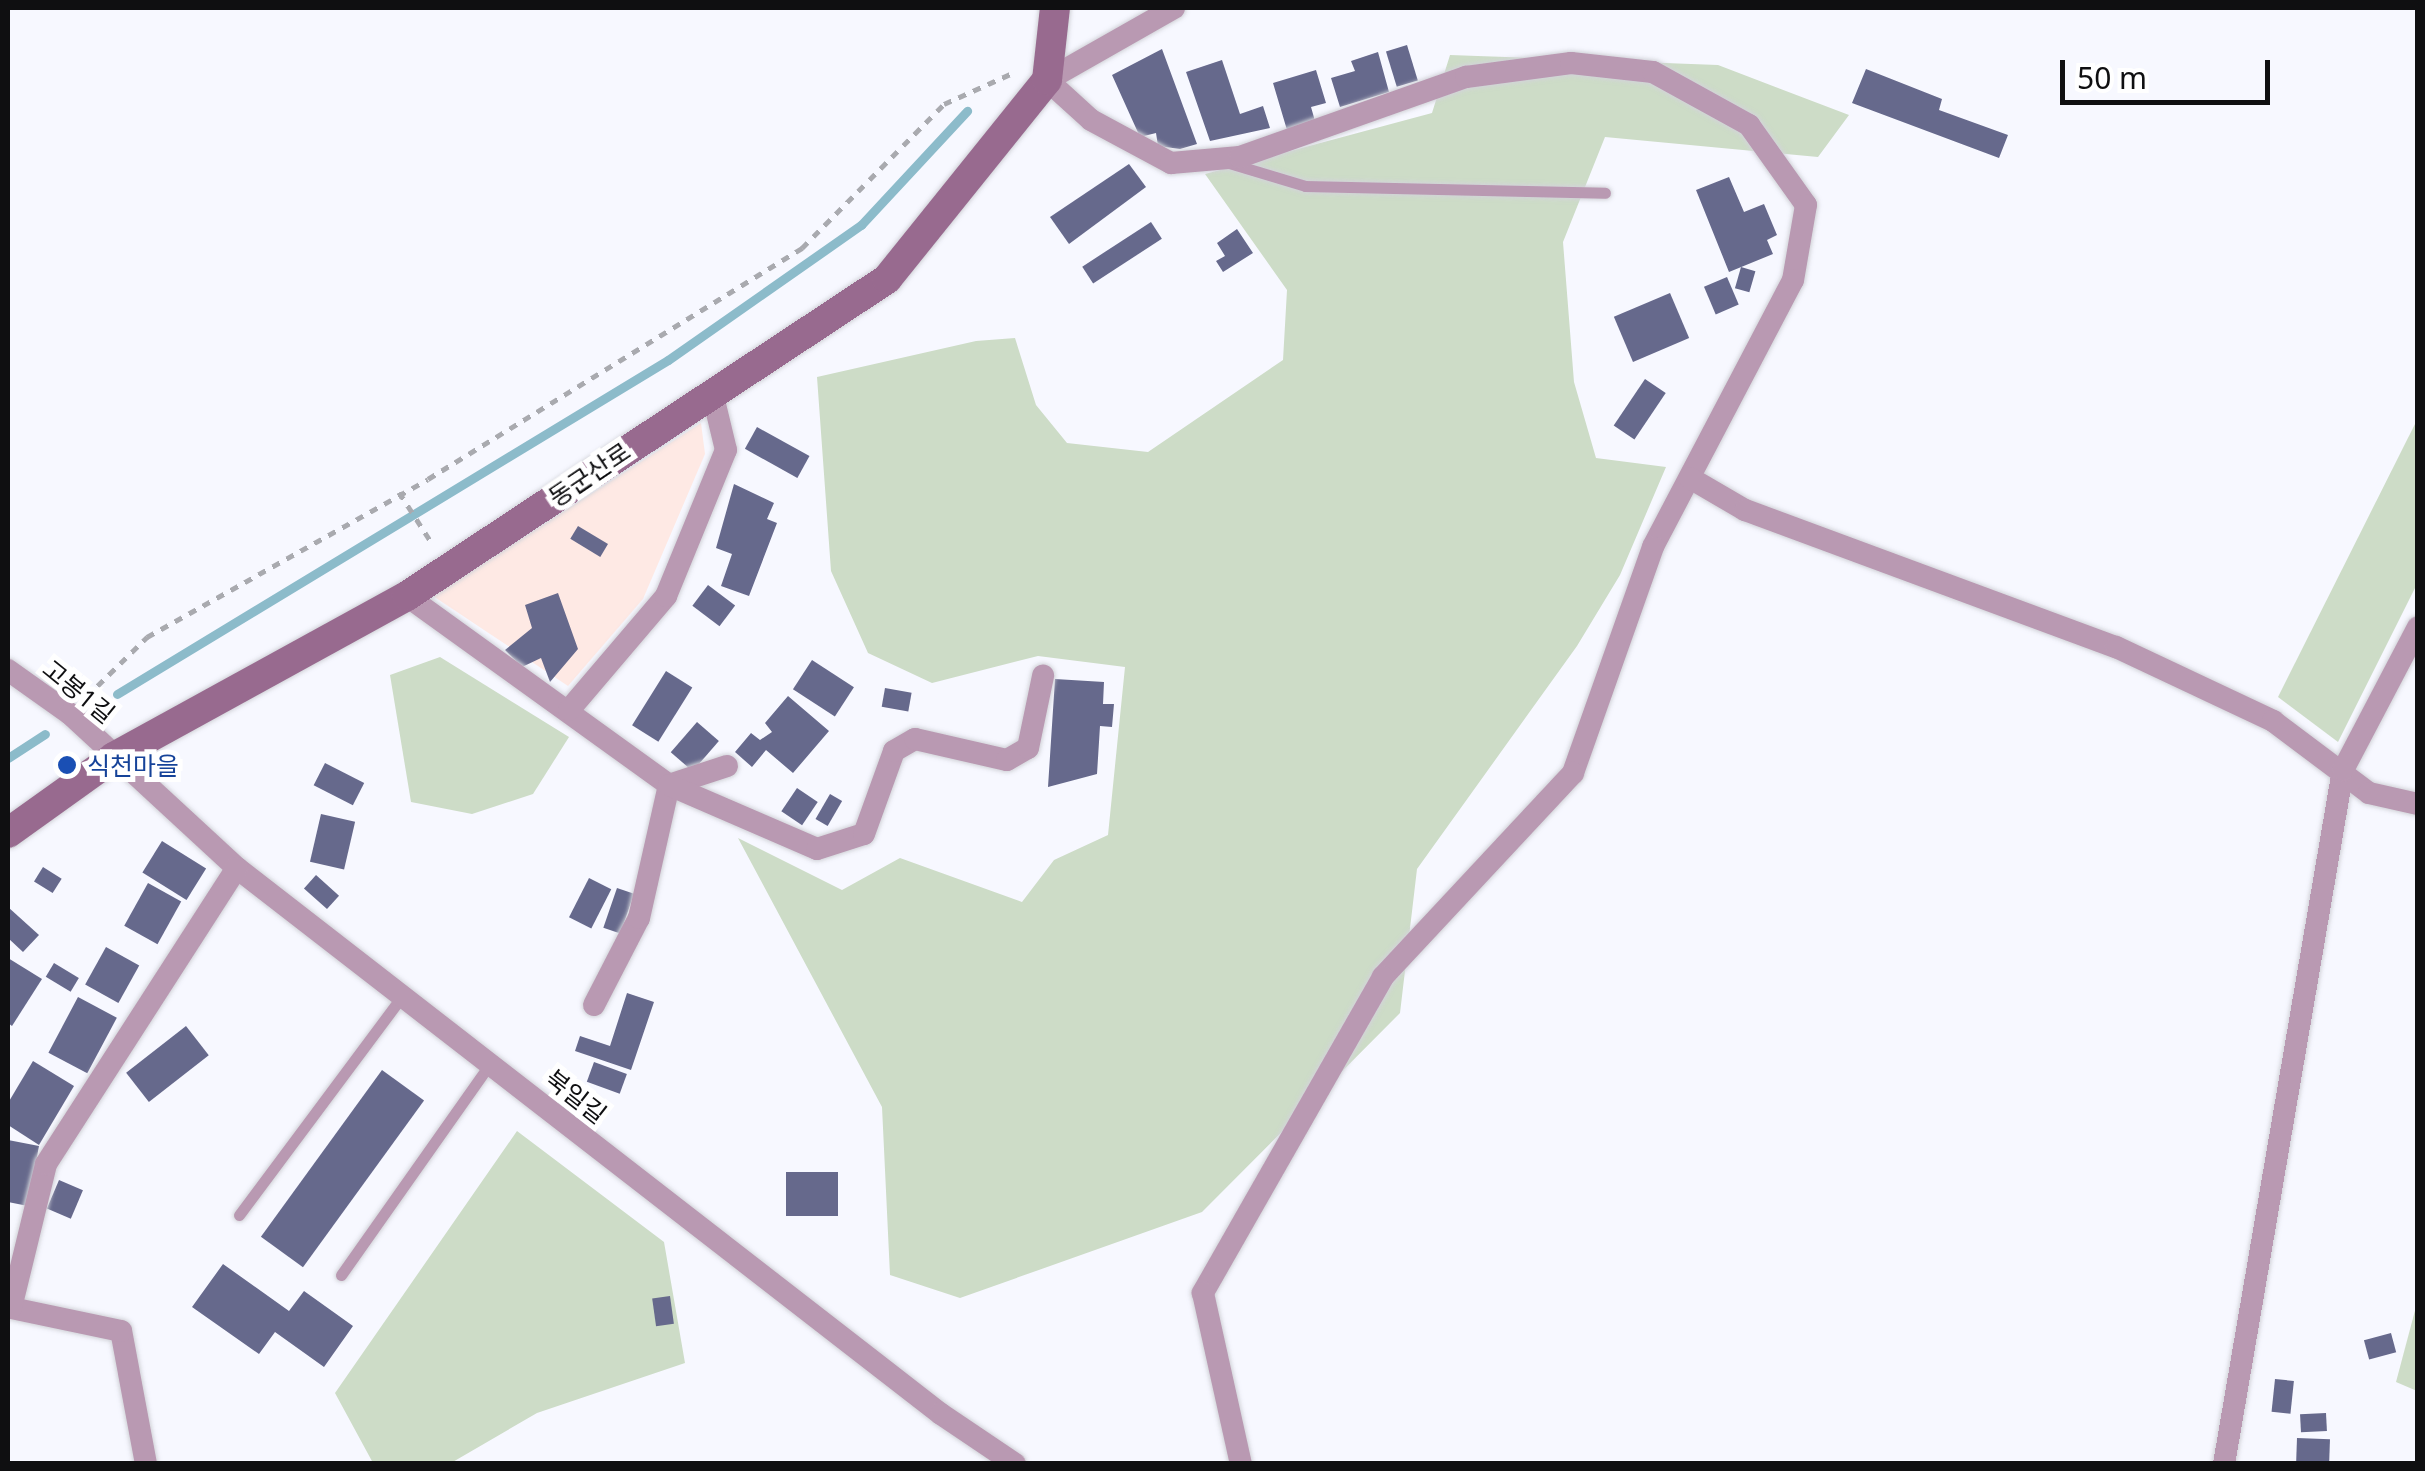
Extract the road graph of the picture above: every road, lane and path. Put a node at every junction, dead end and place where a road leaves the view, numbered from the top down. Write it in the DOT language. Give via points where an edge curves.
graph roads {
  1 [pos="1055,8"];
  2 [pos="1174,8"];
  3 [pos="1049,68"];
  4 [pos="1215,159"];
  5 [pos="1604,193"];
  6 [pos="712,392"];
  7 [pos="1690,478"];
  8 [pos="399,492"];
  9 [pos="418,522"];
  10 [pos="407,596"];
  11 [pos="2418,627"];
  12 [pos="8,670"];
  13 [pos="1043,676"];
  14 [pos="568,710"];
  15 [pos="70,714"];
  16 [pos="114,757"];
  17 [pos="728,766"];
  18 [pos="2344,770"];
  19 [pos="669,786"];
  20 [pos="2418,804"];
  21 [pos="8,833"];
  22 [pos="237,868"];
  23 [pos="402,996"];
  24 [pos="594,1004"];
  25 [pos="490,1064"];
  26 [pos="239,1215"];
  27 [pos="340,1276"];
  28 [pos="146,1464"];
  29 [pos="1015,1464"];
  30 [pos="1241,1464"];
  31 [pos="2224,1464"];
  1 -- 3 [label="street"];
  2 -- 3 [label="street"];
  3 -- 4 [label="street" via="1091,120 1171,163"];
  3 -- 6 [label="street, 동군산로" via="887,280"];
  3 -- 8 [label="path" via="944,104 802,248"];
  4 -- 5 [label="lane" via="1305,186"];
  4 -- 7 [label="street" via="1240,157 1466,77 1571,63 1653,72 1749,125 1806,205 1793,280"];
  6 -- 10 [label="street, 동군산로"];
  6 -- 14 [label="street" via="726,450 666,596"];
  7 -- 18 [label="street" via="1746,510 2116,647 2273,721"];
  7 -- 30 [label="street" via="1654,546 1573,773 1383,978 1203,1293"];
  8 -- 9 [label="path"];
  8 -- 15 [label="path" via="146,636"];
  10 -- 14 [label="street"];
  10 -- 16 [label="street, 동군산로"];
  11 -- 18 [label="street"];
  12 -- 15 [label="street, 고봉1길"];
  13 -- 19 [label="street" via="1028,748 1007,760 915,739 894,751 864,834 818,848"];
  14 -- 19 [label="street"];
  15 -- 16 [label="street, 고봉1길"];
  16 -- 21 [label="street, 동군산로"];
  16 -- 22 [label="street, 북일길"];
  17 -- 19 [label="street"];
  18 -- 20 [label="street" via="2369,793"];
  18 -- 31 [label="street"];
  19 -- 24 [label="street" via="639,918"];
  22 -- 23 [label="street, 북일길"];
  22 -- 28 [label="street" via="46,1164 11,1308 121,1331"];
  23 -- 25 [label="street, 북일길"];
  23 -- 26 [label="lane"];
  25 -- 27 [label="lane"];
  25 -- 29 [label="street, 북일길" via="941,1414"];
}
